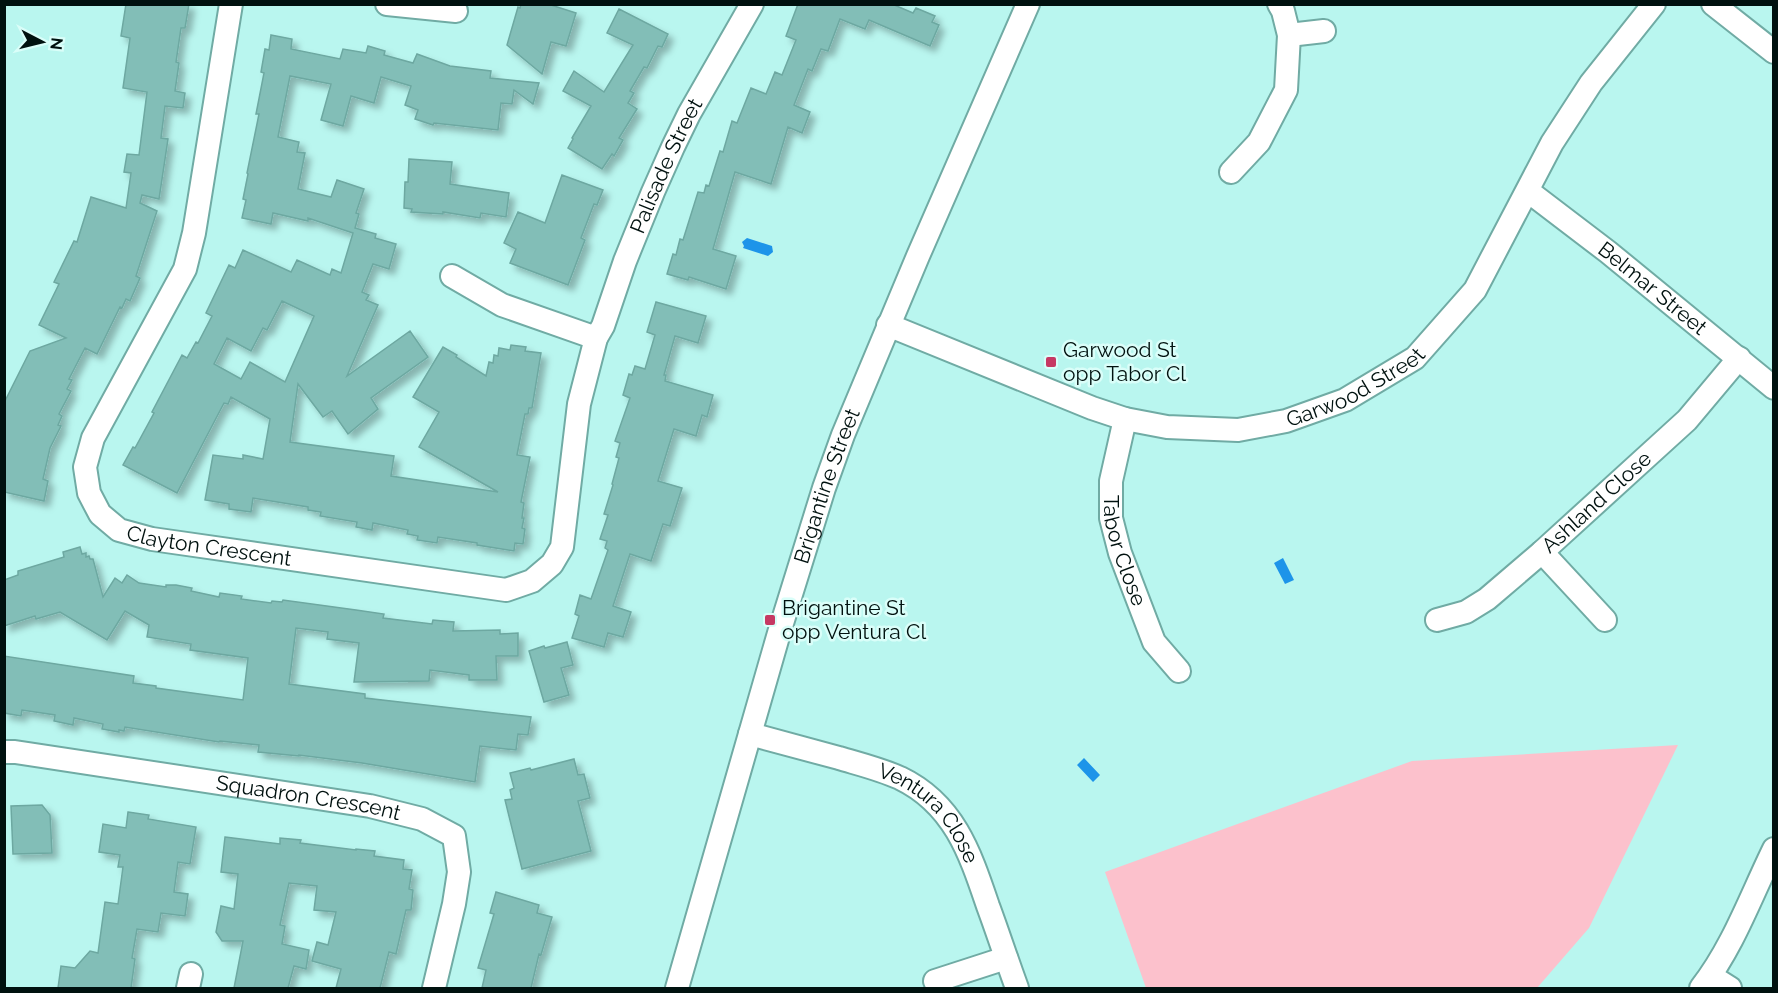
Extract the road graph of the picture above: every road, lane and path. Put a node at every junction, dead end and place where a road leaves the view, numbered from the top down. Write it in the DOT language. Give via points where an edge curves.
graph roads {
  1 [pos="231,4"];
  2 [pos="387,4"];
  3 [pos="752,4"];
  4 [pos="1279,4"];
  5 [pos="1654,4"];
  6 [pos="1713,4"];
  7 [pos="1024,6"];
  8 [pos="456,11"];
  9 [pos="1324,31"];
  10 [pos="1289,35"];
  11 [pos="1773,52"];
  12 [pos="1231,172"];
  13 [pos="1528,191"];
  14 [pos="452,276"];
  15 [pos="888,325"];
  16 [pos="597,338"];
  17 [pos="1739,358"];
  18 [pos="1773,388"];
  19 [pos="1125,419"];
  20 [pos="1542,552"];
  21 [pos="1437,620"];
  22 [pos="1605,620"];
  23 [pos="1179,671"];
  24 [pos="750,734"];
  25 [pos="4,752"];
  26 [pos="1773,849"];
  27 [pos="1006,958"];
  28 [pos="935,981"];
  29 [pos="1706,982"];
  30 [pos="434,988"];
  31 [pos="677,988"];
  32 [pos="1017,988"];
  33 [pos="1730,988"];
  1 -- 16 [label="street, Clayton Crescent" via="185,269 93,438 85,467 89,493 100,514 119,530 152,538 506,590 532,581 552,564 562,547 579,404"];
  2 -- 8 [label="street"];
  3 -- 16 [label="street, Palisade Street" via="689,114 652,192"];
  4 -- 10 [label="street"];
  5 -- 13 [label="street, Garwood Street" via="1591,83 1552,143"];
  6 -- 11 [label="street"];
  7 -- 15 [label="street, Brigantine Street"];
  9 -- 10 [label="street"];
  10 -- 12 [label="street" via="1286,90 1259,142"];
  13 -- 17 [label="street, Belmar Street"];
  13 -- 19 [label="street, Garwood Street" via="1475,290 1416,358 1345,400 1286,421 1238,430 1167,427"];
  14 -- 16 [label="street" via="502,305"];
  15 -- 19 [label="street, Garwood Street"];
  15 -- 24 [label="street, Brigantine Street" via="824,488"];
  17 -- 18 [label="street, Belmar Street"];
  17 -- 20 [label="street, Ashland Close" via="1687,420"];
  19 -- 23 [label="street, Tabor Close" via="1111,481 1111,518 1154,642"];
  20 -- 21 [label="street, Ashland Close" via="1466,612"];
  20 -- 22 [label="street"];
  24 -- 27 [label="street, Ventura Close" via="875,768 909,783 937,804 963,839"];
  24 -- 31 [label="street, Brigantine Street"];
  25 -- 30 [label="street, Squadron Crescent" via="370,806 422,819 454,836 459,872"];
  26 -- 29 [label="street" via="1727,947"];
  27 -- 28 [label="street"];
  27 -- 32 [label="street, Ventura Close"];
  29 -- 33 [label="street"];
}
